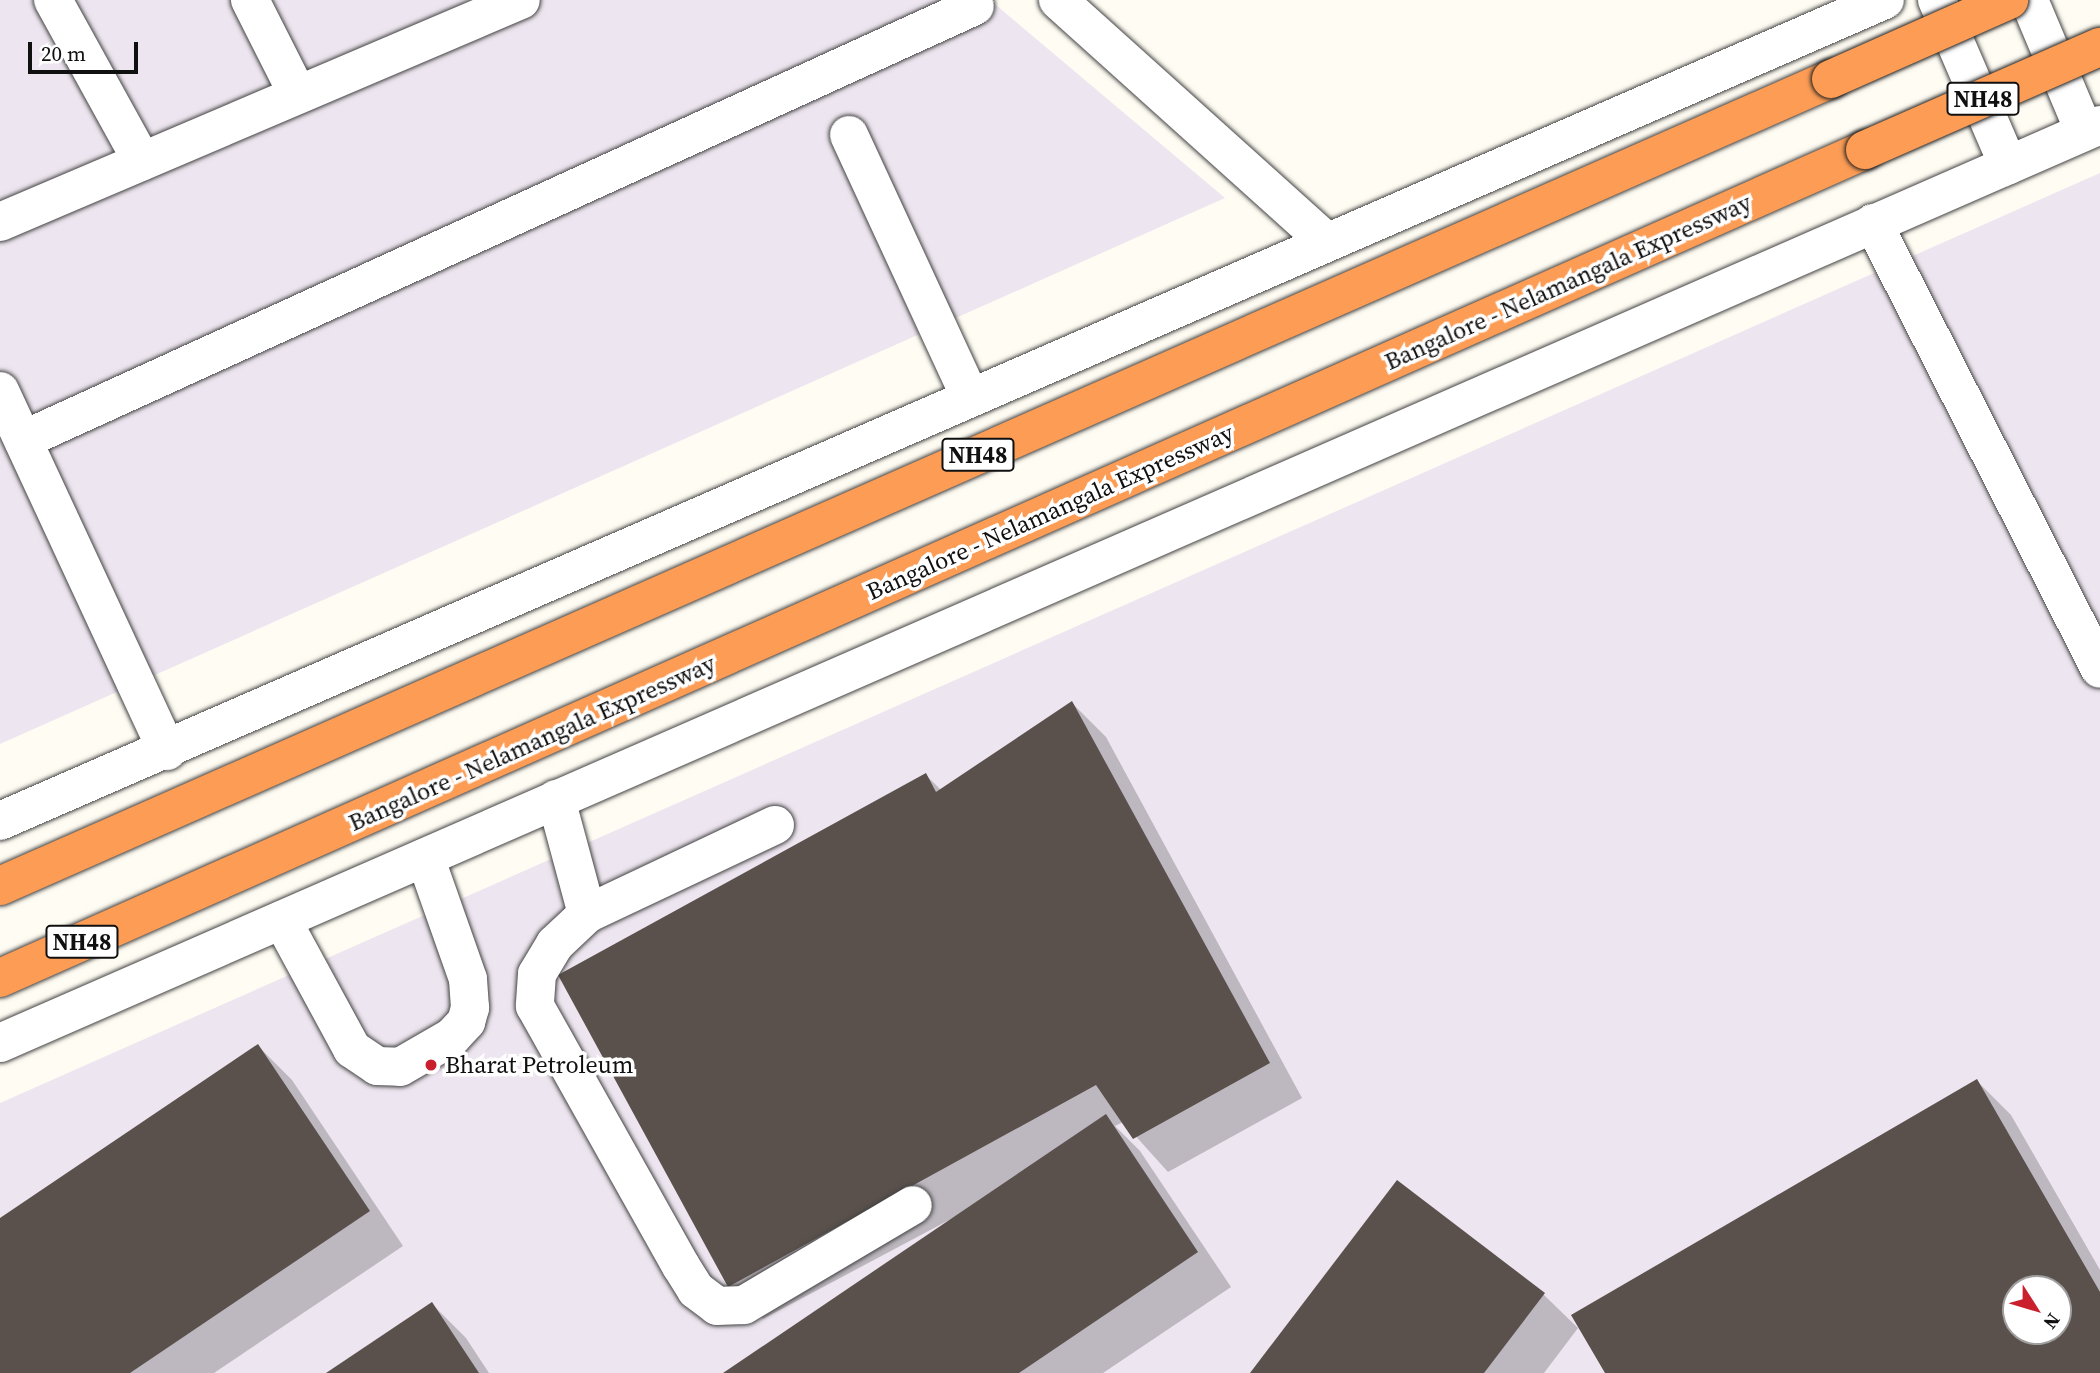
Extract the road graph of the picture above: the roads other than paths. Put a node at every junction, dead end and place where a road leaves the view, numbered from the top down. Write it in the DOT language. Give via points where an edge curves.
graph roads {
  1 [pos="53,0"];
  2 [pos="250,0"];
  3 [pos="521,0"];
  4 [pos="1058,0"];
  5 [pos="1885,0"];
  6 [pos="1937,0"];
  7 [pos="2009,0"];
  8 [pos="2029,0"];
  9 [pos="975,6"];
  10 [pos="2100,47"];
  11 [pos="298,95"];
  12 [pos="2092,128"];
  13 [pos="849,135"];
  14 [pos="142,161"];
  15 [pos="2008,165"];
  16 [pos="0,222"];
  17 [pos="1873,223"];
  18 [pos="1327,242"];
  19 [pos="0,391"];
  20 [pos="970,397"];
  21 [pos="23,440"];
  22 [pos="2100,669"];
  23 [pos="167,751"];
  24 [pos="556,799"];
  25 [pos="0,821"];
  26 [pos="775,825"];
  27 [pos="425,857"];
  28 [pos="0,886"];
  29 [pos="587,914"];
  30 [pos="282,920"];
  31 [pos="0,978"];
  32 [pos="0,1043"];
  33 [pos="913,1205"];
  1 -- 14 [label="street"];
  2 -- 11 [label="street"];
  3 -- 11 [label="street"];
  4 -- 18 [label="street"];
  5 -- 18 [label="street"];
  6 -- 15 [label="street"];
  7 -- 28 [label="highway, NH48, bridge"];
  8 -- 12 [label="street"];
  9 -- 21 [label="street"];
  10 -- 31 [label="highway, Bangalore - Nelamangala Expressway / NH48, bridge"];
  11 -- 14 [label="street"];
  12 -- 15 [label="street"];
  13 -- 20 [label="street"];
  14 -- 16 [label="street"];
  15 -- 17 [label="street"];
  17 -- 22 [label="street"];
  17 -- 24 [label="street"];
  18 -- 20 [label="street"];
  19 -- 21 [label="street"];
  20 -- 23 [label="street"];
  21 -- 23 [label="street"];
  23 -- 25 [label="street"];
  24 -- 27 [label="street"];
  24 -- 29 [label="street"];
  26 -- 29 [label="street"];
  27 -- 30 [label="street"];
  27 -- 30 [label="street" via="468,979 470,1008 466,1022 452,1037 400,1067 377,1066 352,1049"];
  29 -- 33 [label="street" via="555,944 537,974 535,1006 696,1290 717,1306 744,1305"];
  30 -- 32 [label="street"];
}
